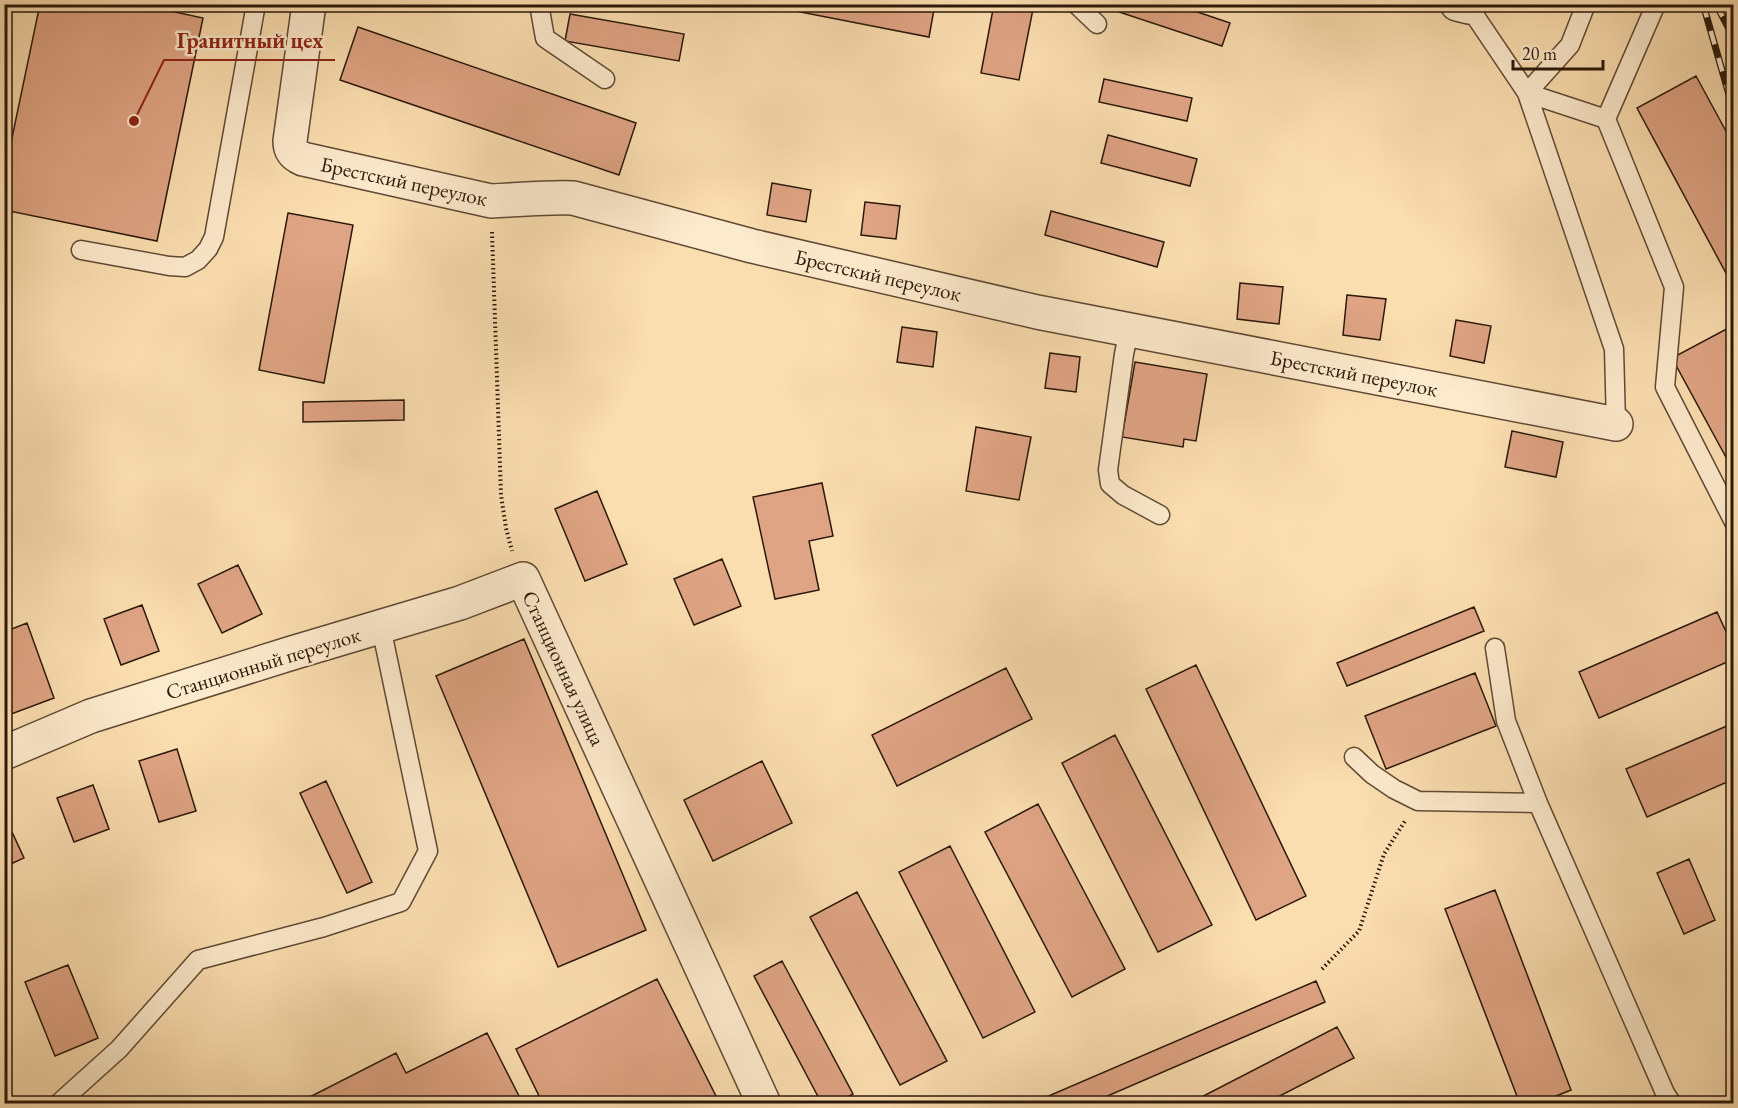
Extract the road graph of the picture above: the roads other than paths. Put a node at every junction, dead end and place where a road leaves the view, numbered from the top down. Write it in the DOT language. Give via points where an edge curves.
graph roads {
  1 [pos="256,4"];
  2 [pos="309,4"];
  3 [pos="539,4"];
  4 [pos="1076,4"];
  5 [pos="1586,4"];
  6 [pos="1656,4"];
  7 [pos="1463,6"];
  8 [pos="1097,24"];
  9 [pos="605,79"];
  10 [pos="1527,93"];
  11 [pos="1606,119"];
  12 [pos="81,250"];
  13 [pos="1129,330"];
  14 [pos="1616,424"];
  15 [pos="1160,515"];
  16 [pos="1734,522"];
  17 [pos="524,579"];
  18 [pos="381,627"];
  19 [pos="1495,648"];
  20 [pos="4,753"];
  21 [pos="1354,757"];
  22 [pos="1538,803"];
  23 [pos="58,1104"];
  24 [pos="764,1104"];
  25 [pos="1672,1104"];
  1 -- 12 [label="lane" via="214,237 208,249 185,267"];
  2 -- 13 [label="street, Брестский переулок" via="290,141 295,156 490,201 573,198 752,246"];
  3 -- 9 [label="lane" via="545,38"];
  4 -- 8 [label="lane"];
  5 -- 10 [label="lane" via="1570,45"];
  6 -- 11 [label="lane"];
  7 -- 10 [label="lane"];
  10 -- 11 [label="lane"];
  10 -- 14 [label="lane" via="1614,349"];
  11 -- 16 [label="lane" via="1674,287 1665,387"];
  13 -- 14 [label="street, Брестский переулок"];
  13 -- 15 [label="lane" via="1108,470 1110,484"];
  17 -- 18 [label="street, Станционный переулок"];
  17 -- 24 [label="street, Станционная улица"];
  18 -- 20 [label="street, Станционный переулок" via="91,716"];
  18 -- 23 [label="lane" via="428,851 401,902 198,960 119,1049"];
  19 -- 22 [label="lane" via="1506,721"];
  21 -- 22 [label="lane" via="1394,789 1419,801"];
  22 -- 25 [label="lane"];
}
